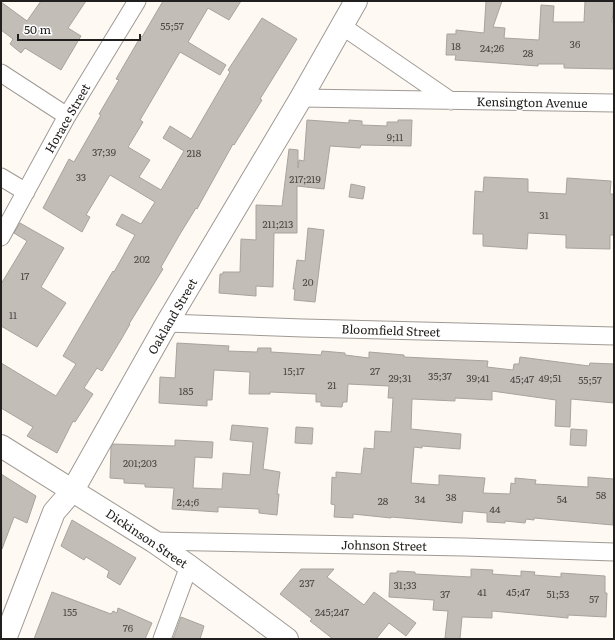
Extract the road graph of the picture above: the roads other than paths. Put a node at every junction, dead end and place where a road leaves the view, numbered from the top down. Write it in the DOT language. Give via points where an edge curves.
graph roads {
  1 [pos="137,1"];
  2 [pos="356,1"];
  3 [pos="342,26"];
  4 [pos="1,73"];
  5 [pos="301,98"];
  6 [pos="451,101"];
  7 [pos="614,103"];
  8 [pos="67,116"];
  9 [pos="1,177"];
  10 [pos="26,192"];
  11 [pos="1,237"];
  12 [pos="167,323"];
  13 [pos="614,336"];
  14 [pos="1,446"];
  15 [pos="72,490"];
  16 [pos="153,541"];
  17 [pos="614,552"];
  18 [pos="189,566"];
  19 [pos="4,639"];
  20 [pos="162,639"];
  21 [pos="287,639"];
  1 -- 8 [label="street, Horace Street"];
  2 -- 3 [label="main road, Oakland Street"];
  3 -- 5 [label="main road, Oakland Street"];
  3 -- 6 [label="street"];
  4 -- 8 [label="street"];
  5 -- 6 [label="street, Kensington Avenue"];
  5 -- 12 [label="main road, Oakland Street"];
  6 -- 7 [label="street, Kensington Avenue"];
  8 -- 10 [label="street, Horace Street"];
  9 -- 10 [label="street"];
  10 -- 11 [label="street, Horace Street"];
  12 -- 13 [label="street, Bloomfield Street"];
  12 -- 15 [label="main road, Oakland Street"];
  14 -- 15 [label="main road, Dickinson Street"];
  15 -- 16 [label="main road, Dickinson Street"];
  15 -- 19 [label="main road, Oakland Street" via="54,512"];
  16 -- 17 [label="street, Johnson Street" via="456,546"];
  16 -- 18 [label="main road, Dickinson Street"];
  18 -- 20 [label="street"];
  18 -- 21 [label="main road, Dickinson Street"];
}
